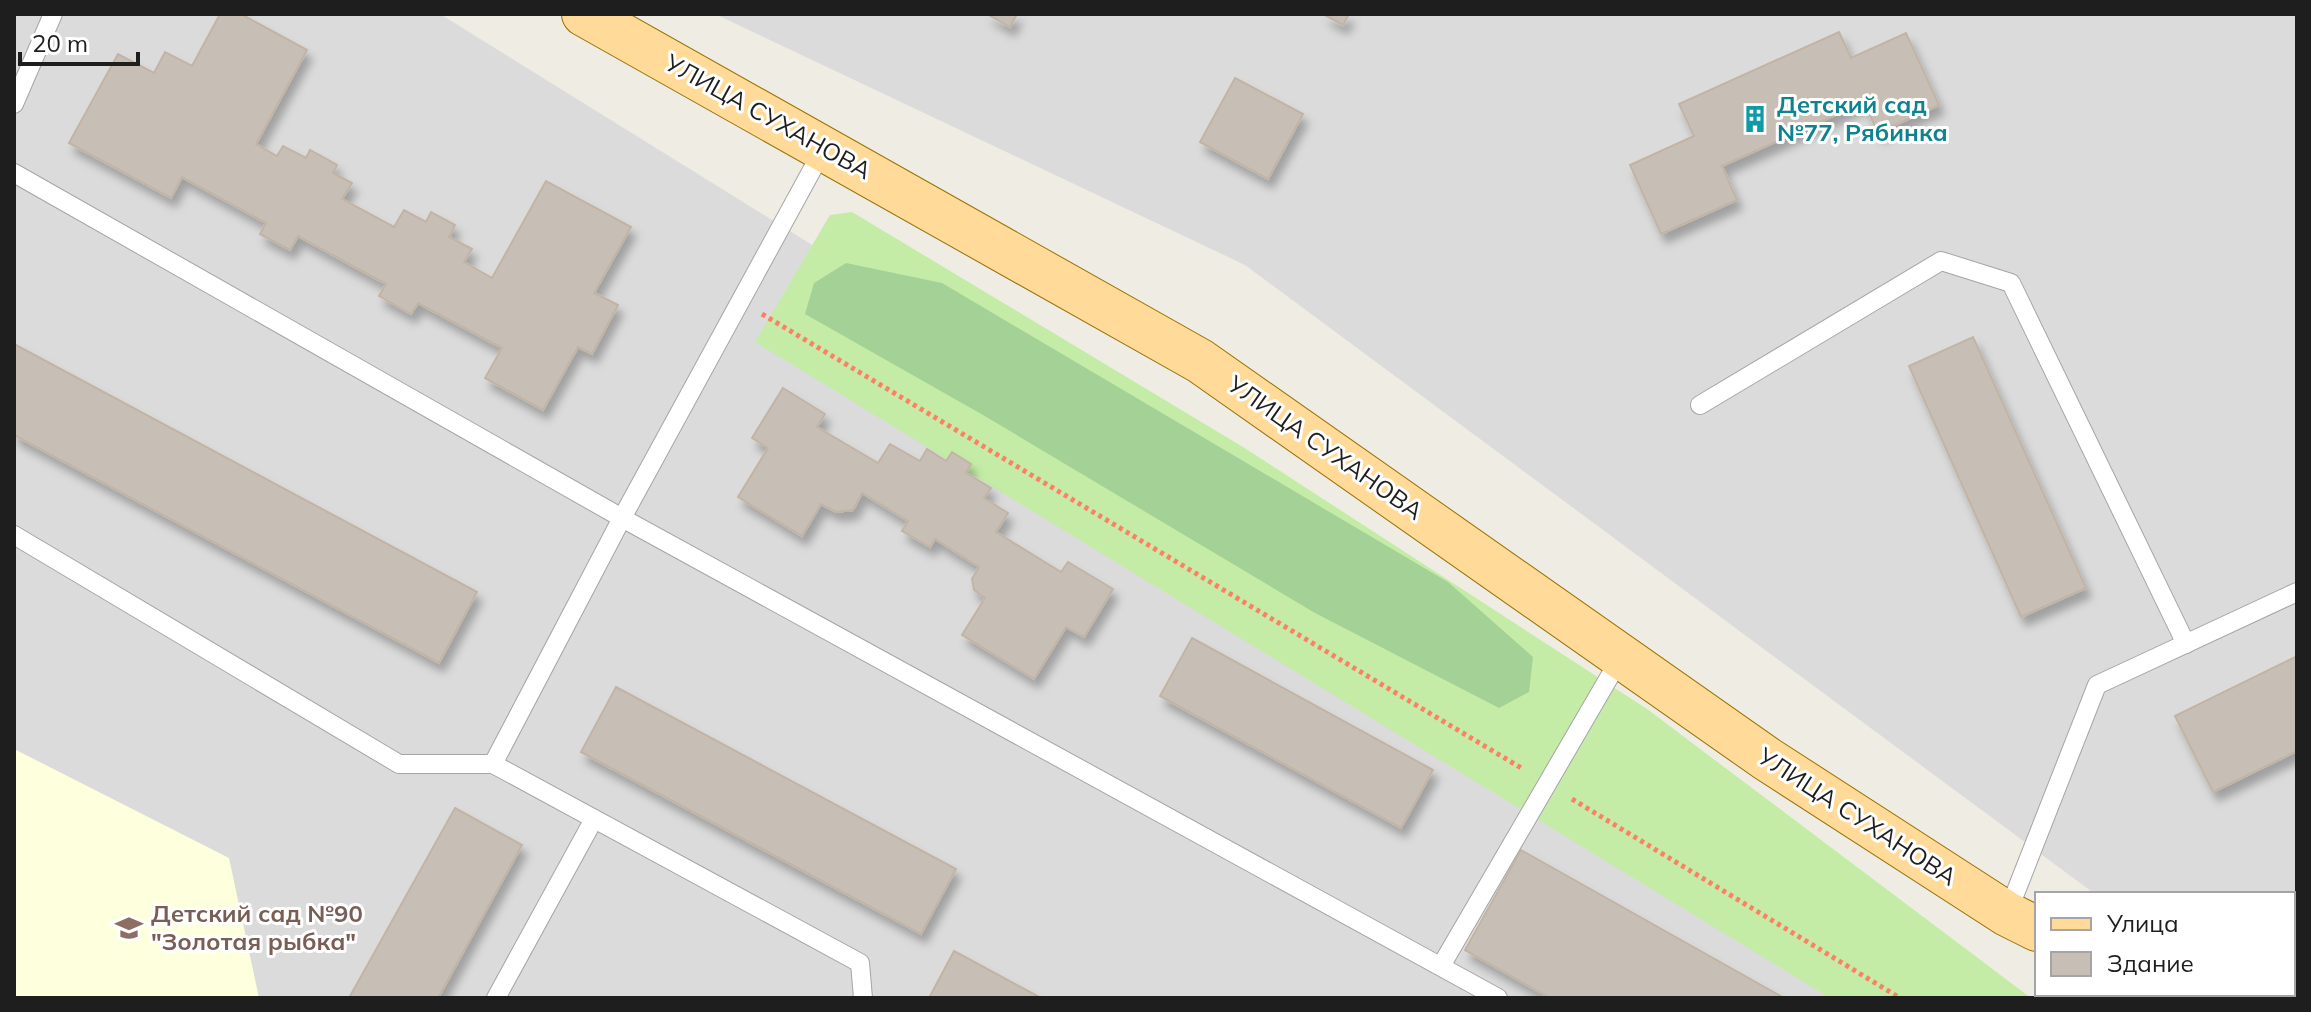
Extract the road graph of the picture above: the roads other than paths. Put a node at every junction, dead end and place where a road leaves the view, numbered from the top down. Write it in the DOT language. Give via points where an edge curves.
graph roads {
  1 [pos="53,14"];
  2 [pos="584,14"];
  3 [pos="14,104"];
  4 [pos="824,148"];
  5 [pos="14,173"];
  6 [pos="1700,405"];
  7 [pos="622,518"];
  8 [pos="14,535"];
  9 [pos="2297,592"];
  10 [pos="2186,644"];
  11 [pos="1621,657"];
  12 [pos="493,764"];
  13 [pos="594,819"];
  14 [pos="2022,921"];
  15 [pos="1441,966"];
  16 [pos="496,998"];
  17 [pos="863,998"];
  18 [pos="1498,998"];
  1 -- 3 [label="lane"];
  2 -- 4 [label="main road, УЛИЦА СУХАНОВА"];
  4 -- 7 [label="lane"];
  4 -- 11 [label="main road, УЛИЦА СУХАНОВА" via="1200,361"];
  5 -- 7 [label="lane"];
  6 -- 10 [label="lane" via="1941,261 2011,283"];
  7 -- 12 [label="lane"];
  7 -- 15 [label="lane"];
  8 -- 12 [label="lane" via="399,764"];
  9 -- 10 [label="lane"];
  10 -- 14 [label="lane" via="2097,685"];
  11 -- 14 [label="main road, УЛИЦА СУХАНОВА" via="1767,759"];
  11 -- 15 [label="lane"];
  12 -- 13 [label="lane"];
  13 -- 16 [label="lane"];
  13 -- 17 [label="lane" via="860,963"];
  15 -- 18 [label="lane"];
}
